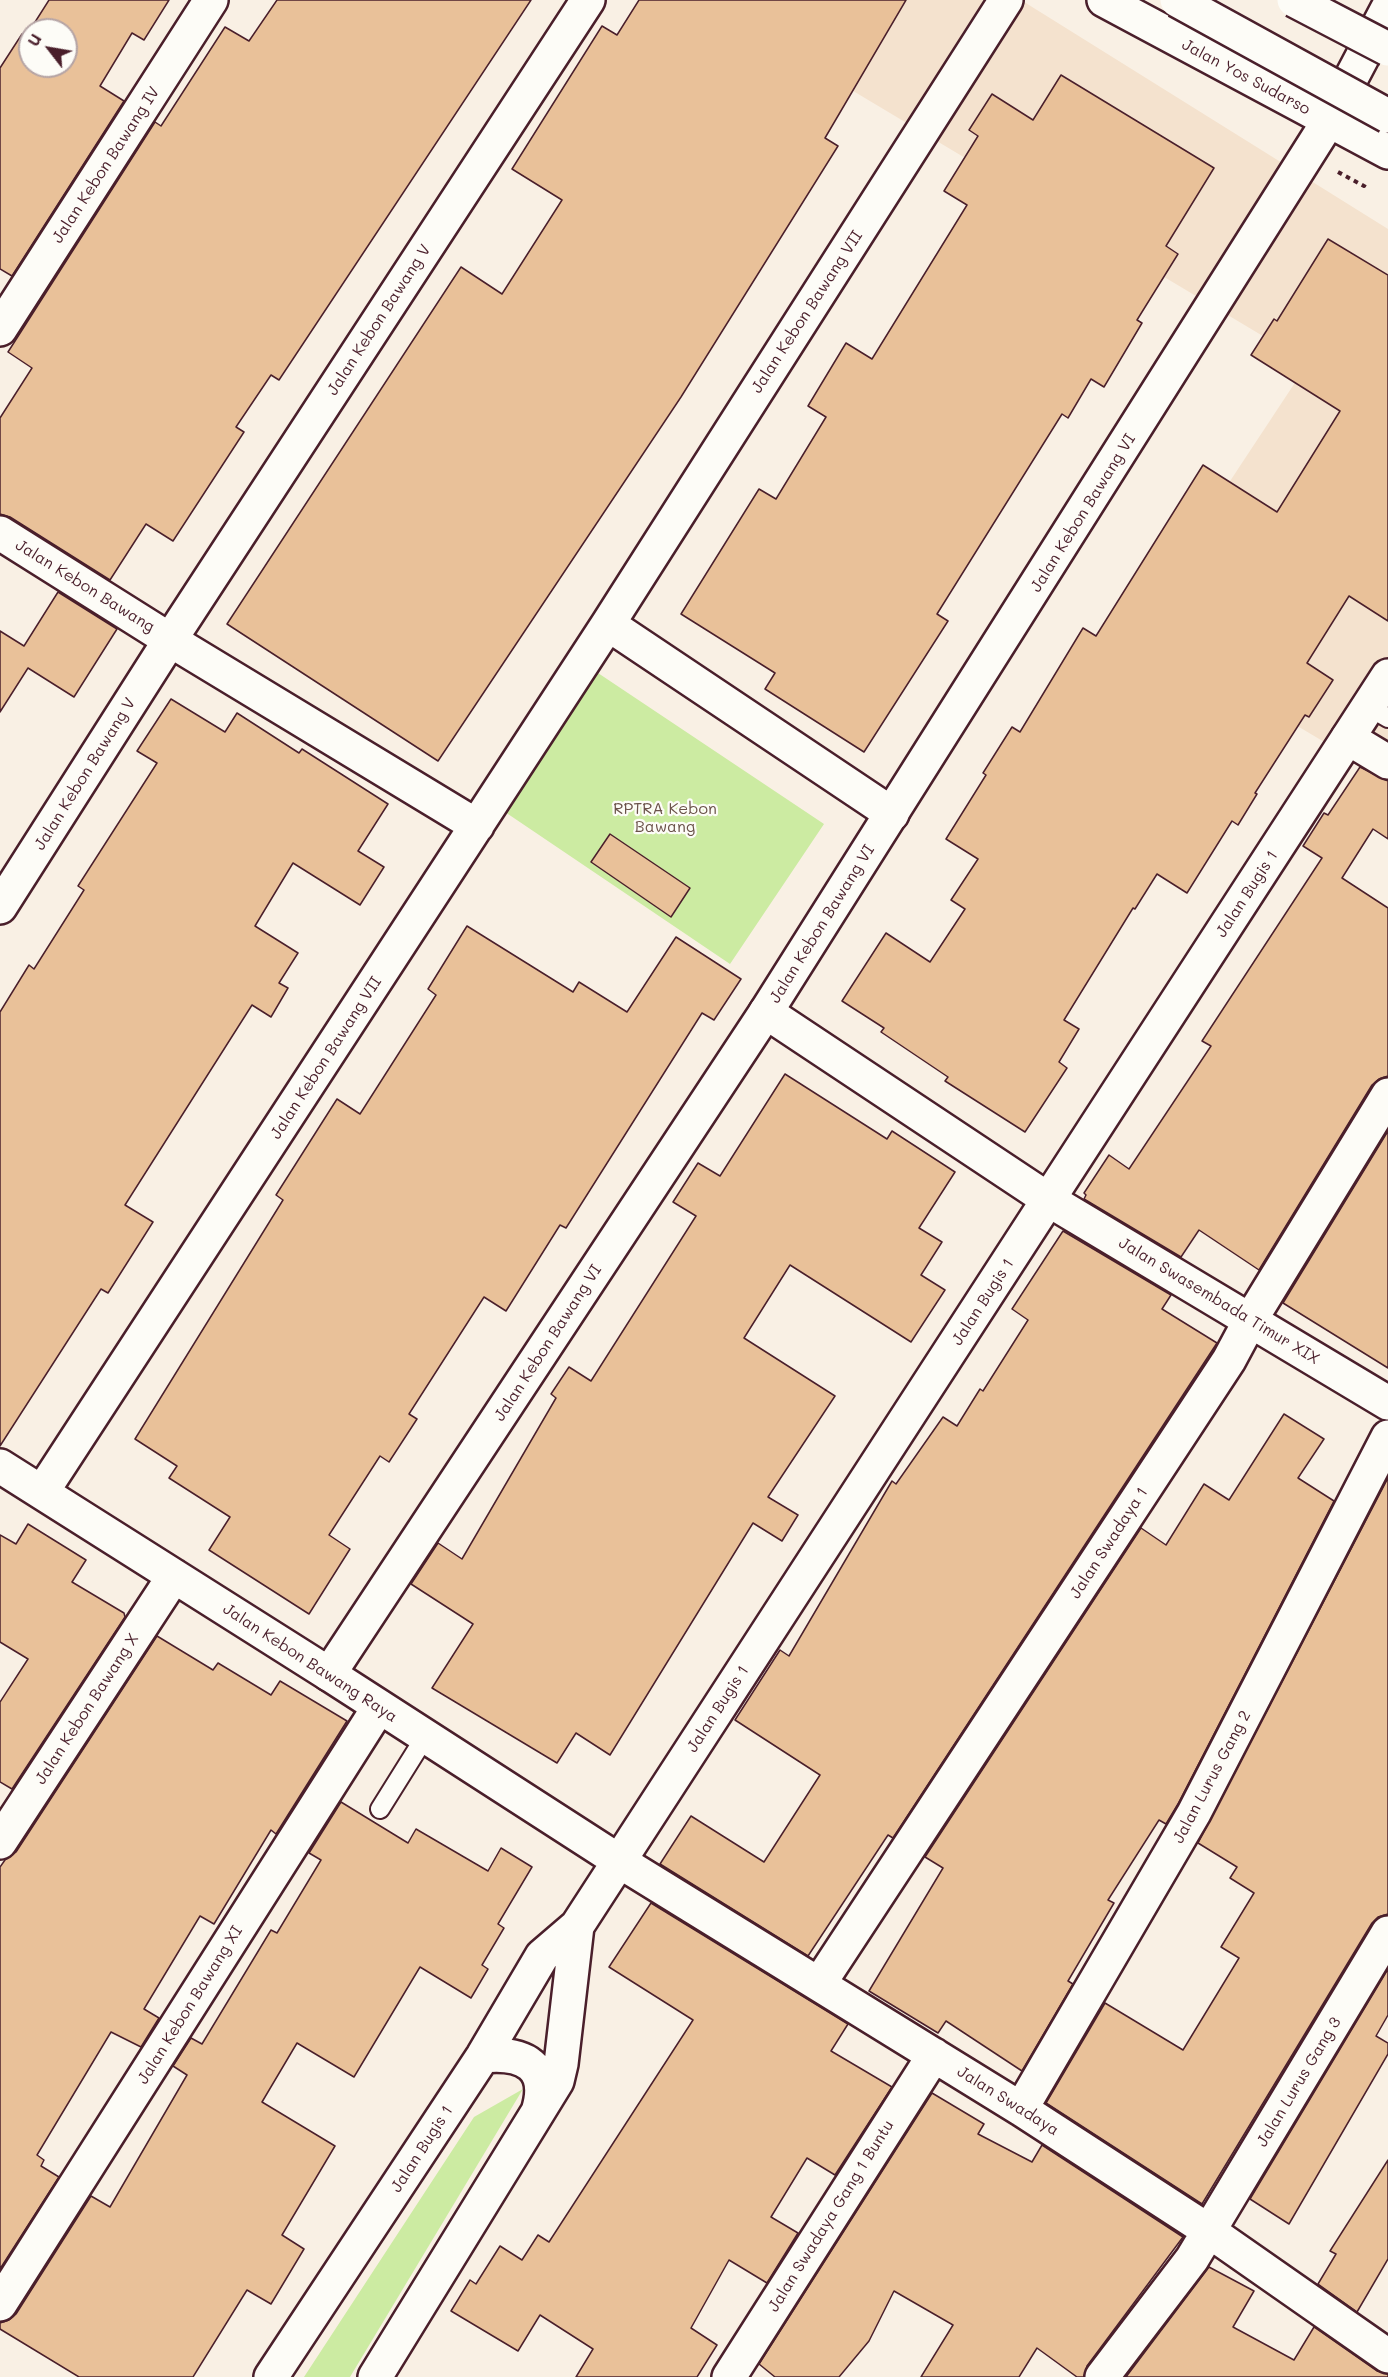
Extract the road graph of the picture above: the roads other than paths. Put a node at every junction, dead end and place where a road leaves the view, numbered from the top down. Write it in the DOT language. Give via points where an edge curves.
graph roads {
  1 [pos="211,0"];
  2 [pos="588,0"];
  3 [pos="1006,0"];
  4 [pos="1177,0"];
  5 [pos="1186,0"];
  6 [pos="1294,0"];
  7 [pos="1117,7"];
  8 [pos="1388,8"];
  9 [pos="1388,49"];
  10 [pos="1388,116"];
  11 [pos="1328,122"];
  12 [pos="1388,152"];
  13 [pos="0,329"];
  14 [pos="0,532"];
  15 [pos="608,624"];
  16 [pos="170,640"];
  17 [pos="1388,676"];
  18 [pos="1378,712"];
  19 [pos="1348,738"];
  20 [pos="1388,762"];
  21 [pos="892,814"];
  22 [pos="477,826"];
  23 [pos="0,907"];
  24 [pos="766,1012"];
  25 [pos="1388,1095"];
  26 [pos="1050,1200"];
  27 [pos="1251,1318"];
  28 [pos="1388,1403"];
  29 [pos="1388,1437"];
  30 [pos="0,1466"];
  31 [pos="42,1492"];
  32 [pos="174,1576"];
  33 [pos="329,1674"];
  34 [pos="379,1707"];
  35 [pos="425,1737"];
  36 [pos="380,1809"];
  37 [pos="0,1842"];
  38 [pos="619,1862"];
  39 [pos="577,1926"];
  40 [pos="1388,1933"];
  41 [pos="819,1984"];
  42 [pos="934,2055"];
  43 [pos="483,2056"];
  44 [pos="1022,2109"];
  45 [pos="538,2112"];
  46 [pos="1209,2231"];
  47 [pos="0,2304"];
  48 [pos="1388,2356"];
  49 [pos="271,2377"];
  50 [pos="375,2377"];
  51 [pos="729,2377"];
  52 [pos="1102,2377"];
  1 -- 13 [label="main road, Jalan Kebon Bawang IV"];
  2 -- 16 [label="main road, Jalan Kebon Bawang V"];
  3 -- 15 [label="main road, Jalan Kebon Bawang VII"];
  4 -- 10 [label="main road, bridge"];
  5 -- 7 [label="main road" via="1174,5"];
  6 -- 9 [label="main road, bridge"];
  7 -- 11 [label="main road, Jalan Yos Sudarso"];
  8 -- 11 [label="main road, Jalan Kebon Bawang VI"];
  11 -- 12 [label="main road, Jalan Yos Sudarso"];
  11 -- 21 [label="main road, Jalan Kebon Bawang VI"];
  14 -- 16 [label="main road, Jalan Kebon Bawang"];
  15 -- 21 [label="main road"];
  15 -- 22 [label="main road, Jalan Kebon Bawang VII"];
  16 -- 22 [label="main road"];
  16 -- 23 [label="main road, Jalan Kebon Bawang V"];
  17 -- 18 [label="main road, Jalan Bugis 1"];
  18 -- 19 [label="main road, Jalan Bugis 1"];
  19 -- 20 [label="main road"];
  19 -- 26 [label="main road, Jalan Bugis 1"];
  21 -- 24 [label="main road, Jalan Kebon Bawang VI"];
  22 -- 31 [label="main road, Jalan Kebon Bawang VII"];
  24 -- 26 [label="main road, Jalan Kebon Bawang VI"];
  24 -- 33 [label="main road, Jalan Kebon Bawang VI"];
  25 -- 27 [label="main road, Jalan Swadaya 1"];
  26 -- 27 [label="main road, Jalan Swasembada Timur XIX"];
  26 -- 38 [label="main road, Jalan Bugis 1"];
  27 -- 28 [label="main road, Jalan Swasembada Timur XIX"];
  27 -- 41 [label="main road, Jalan Swadaya 1" via="1229,1360"];
  29 -- 44 [label="main road, Jalan Lurus Gang 2" via="1194,1813"];
  30 -- 31 [label="main road, Jalan Kebon Bawang Raya"];
  31 -- 32 [label="main road, Jalan Kebon Bawang Raya"];
  32 -- 33 [label="main road, Jalan Kebon Bawang Raya"];
  32 -- 37 [label="main road, Jalan Kebon Bawang X"];
  33 -- 34 [label="main road, Jalan Kebon Bawang Raya"];
  34 -- 35 [label="main road, Jalan Kebon Bawang Raya"];
  34 -- 47 [label="main road, Jalan Kebon Bawang XI"];
  35 -- 36 [label="lane"];
  35 -- 38 [label="main road, Jalan Kebon Bawang Raya"];
  38 -- 39 [label="main road, Jalan Bugis 1"];
  38 -- 41 [label="main road, Jalan Swadaya"];
  39 -- 43 [label="main road, Jalan Bugis 1" via="542,1956"];
  39 -- 45 [label="main road, Jalan Bugis 1" via="561,2064 557,2081"];
  40 -- 46 [label="main road, Jalan Lurus Gang 3"];
  41 -- 42 [label="main road, Jalan Swadaya"];
  42 -- 44 [label="main road, Jalan Swadaya"];
  42 -- 51 [label="main road, Jalan Swadaya Gang 1 Buntu"];
  43 -- 45 [label="main road" via="521,2057 534,2067 543,2097"];
  43 -- 49 [label="main road, Jalan Bugis 1"];
  44 -- 46 [label="main road, Jalan Swadaya"];
  45 -- 50 [label="main road, Jalan Bugis 1"];
  46 -- 48 [label="main road, Jalan Swadaya"];
  46 -- 52 [label="main road, Jalan Lurus Gang 3"];
}
